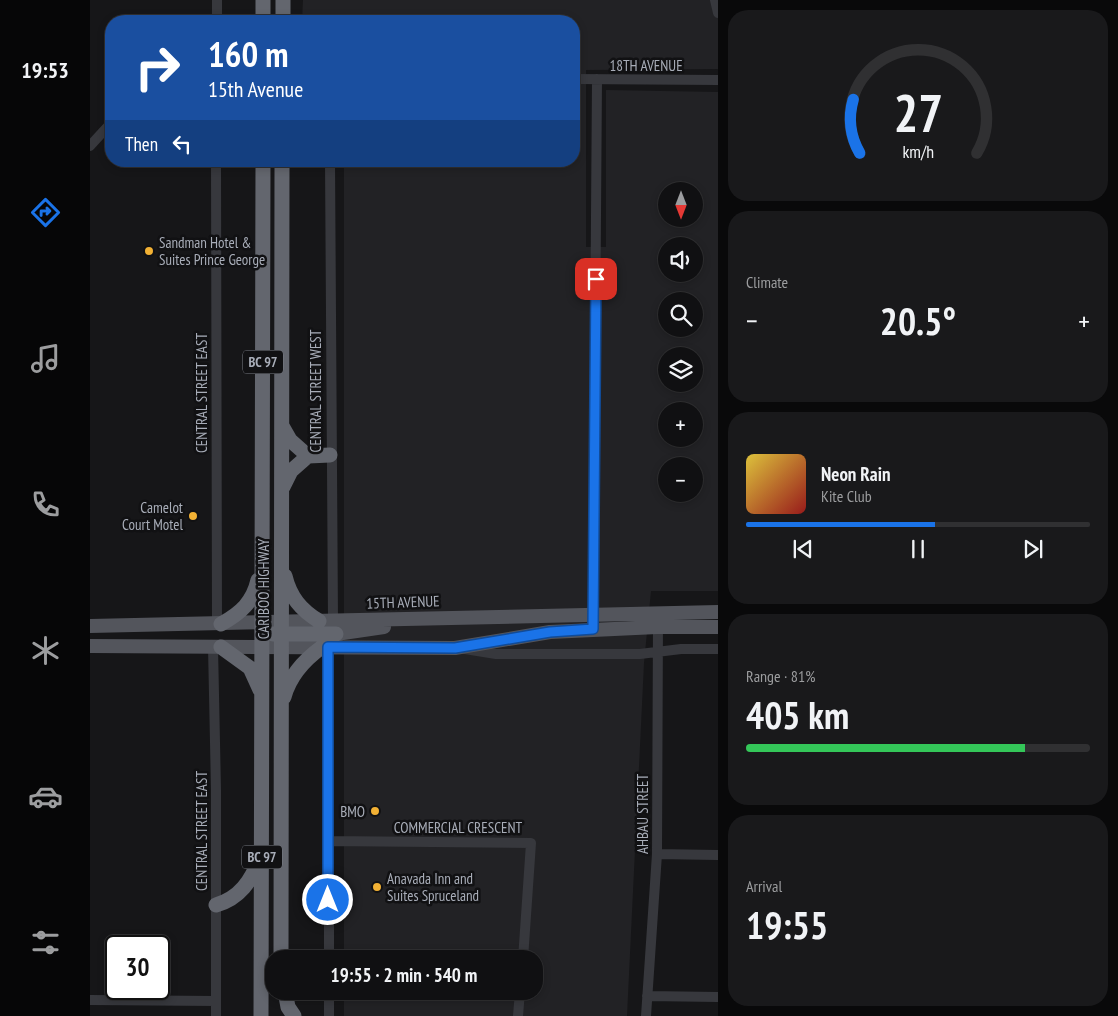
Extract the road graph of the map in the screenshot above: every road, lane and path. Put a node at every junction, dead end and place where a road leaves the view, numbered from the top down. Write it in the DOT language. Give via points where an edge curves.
graph roads {
  1 [pos="217,0"];
  2 [pos="263,0"];
  3 [pos="283,0"];
  4 [pos="715,0"];
  5 [pos="718,13"];
  6 [pos="217,15"];
  7 [pos="263,15"];
  8 [pos="283,15"];
  9 [pos="580,79"];
  10 [pos="597,79"];
  11 [pos="718,80"];
  12 [pos="105,130"];
  13 [pos="90,146"];
  14 [pos="216,167"];
  15 [pos="263,167"];
  16 [pos="282,167"];
  17 [pos="330,167"];
  18 [pos="282,426"];
  19 [pos="330,455"];
  20 [pos="308,456"];
  21 [pos="282,489"];
  22 [pos="282,561"];
  23 [pos="262,562"];
  24 [pos="718,612"];
  25 [pos="594,614"];
  26 [pos="658,620"];
  27 [pos="262,622"];
  28 [pos="219,624"];
  29 [pos="90,626"];
  30 [pos="718,627"];
  31 [pos="593,629"];
  32 [pos="281,634"];
  33 [pos="328,634"];
  34 [pos="90,646"];
  35 [pos="262,646"];
  36 [pos="217,647"];
  37 [pos="455,648"];
  38 [pos="718,649"];
  39 [pos="658,652"];
  40 [pos="262,698"];
  41 [pos="281,711"];
  42 [pos="328,841"];
  43 [pos="262,852"];
  44 [pos="657,854"];
  45 [pos="718,855"];
  46 [pos="216,905"];
  47 [pos="281,950"];
  48 [pos="328,950"];
  49 [pos="523,950"];
  50 [pos="647,996"];
  51 [pos="718,996"];
  52 [pos="90,1000"];
  53 [pos="281,1000"];
  54 [pos="287,1000"];
  55 [pos="328,1000"];
  56 [pos="519,1000"];
  57 [pos="216,1001"];
  58 [pos="216,1016"];
  59 [pos="261,1016"];
  60 [pos="281,1016"];
  61 [pos="294,1016"];
  62 [pos="328,1016"];
  63 [pos="518,1016"];
  64 [pos="646,1016"];
  1 -- 6 [label="street"];
  2 -- 7 [label="highway"];
  3 -- 8 [label="highway"];
  4 -- 5 [label="street"];
  9 -- 10 [label="street, 18TH AVENUE"];
  10 -- 11 [label="street, 18TH AVENUE"];
  10 -- 25 [label="street"];
  12 -- 13 [label="street"];
  14 -- 28 [label="street, CENTRAL STREET EAST"];
  15 -- 23 [label="highway, CARIBOO HIGHWAY / BC 97"];
  16 -- 18 [label="highway, CARIBOO HIGHWAY / BC 97"];
  17 -- 19 [label="street, CENTRAL STREET WEST"];
  18 -- 20 [label="highway" via="290,440"];
  18 -- 21 [label="highway, CARIBOO HIGHWAY / BC 97"];
  19 -- 20 [label="highway"];
  19 -- 33 [label="street, CENTRAL STREET WEST"];
  20 -- 21 [label="highway" via="291,471"];
  21 -- 22 [label="highway, CARIBOO HIGHWAY / BC 97"];
  22 -- 32 [label="highway, CARIBOO HIGHWAY / BC 97"];
  22 -- 33 [label="highway" via="295,600"];
  23 -- 27 [label="highway, CARIBOO HIGHWAY / BC 97"];
  23 -- 28 [label="highway" via="250,602 238,614"];
  24 -- 26 [label="main road, 15TH AVENUE"];
  25 -- 26 [label="main road, 15TH AVENUE"];
  25 -- 31 [label="street"];
  25 -- 33 [label="main road, 15TH AVENUE" via="418,618 399,624"];
  26 -- 30 [label="main road, 15TH AVENUE"];
  26 -- 31 [label="main road, 15TH AVENUE"];
  26 -- 39 [label="street, AHBAU STREET"];
  27 -- 28 [label="main road, 15TH AVENUE"];
  27 -- 32 [label="main road, 15TH AVENUE"];
  27 -- 35 [label="highway, CARIBOO HIGHWAY / BC 97"];
  28 -- 29 [label="main road, 15TH AVENUE"];
  31 -- 37 [label="main road, 15TH AVENUE" via="550,632"];
  32 -- 33 [label="highway"];
  32 -- 33 [label="main road, 15TH AVENUE"];
  32 -- 35 [label="highway" via="273,634"];
  32 -- 41 [label="highway, CARIBOO HIGHWAY / BC 97"];
  33 -- 37 [label="main road, 15TH AVENUE"];
  33 -- 41 [label="highway" via="292,678"];
  33 -- 42 [label="street, CENTRAL STREET WEST"];
  34 -- 36 [label="main road"];
  35 -- 36 [label="main road"];
  35 -- 40 [label="highway, CARIBOO HIGHWAY / BC 97"];
  36 -- 40 [label="highway" via="250,668"];
  36 -- 46 [label="street, CENTRAL STREET EAST"];
  37 -- 39 [label="street, 15TH AVENUE" via="496,654"];
  38 -- 39 [label="street, 15TH AVENUE"];
  39 -- 44 [label="street, AHBAU STREET"];
  40 -- 43 [label="highway, CARIBOO HIGHWAY / BC 97"];
  41 -- 47 [label="highway, CARIBOO HIGHWAY / BC 97"];
  42 -- 48 [label="street, CENTRAL STREET WEST"];
  42 -- 49 [label="street, COMMERCIAL CRESCENT" via="531,843"];
  43 -- 46 [label="highway" via="246,887 226,902"];
  43 -- 59 [label="highway, CARIBOO HIGHWAY / BC 97"];
  44 -- 45 [label="street"];
  44 -- 50 [label="street, AHBAU STREET"];
  46 -- 57 [label="street, CENTRAL STREET EAST"];
  50 -- 51 [label="street"];
  50 -- 64 [label="street, AHBAU STREET"];
  52 -- 57 [label="street"];
  53 -- 60 [label="highway"];
  54 -- 61 [label="highway"];
  55 -- 62 [label="street"];
  56 -- 63 [label="street"];
  57 -- 58 [label="street, CENTRAL STREET EAST"];
}
